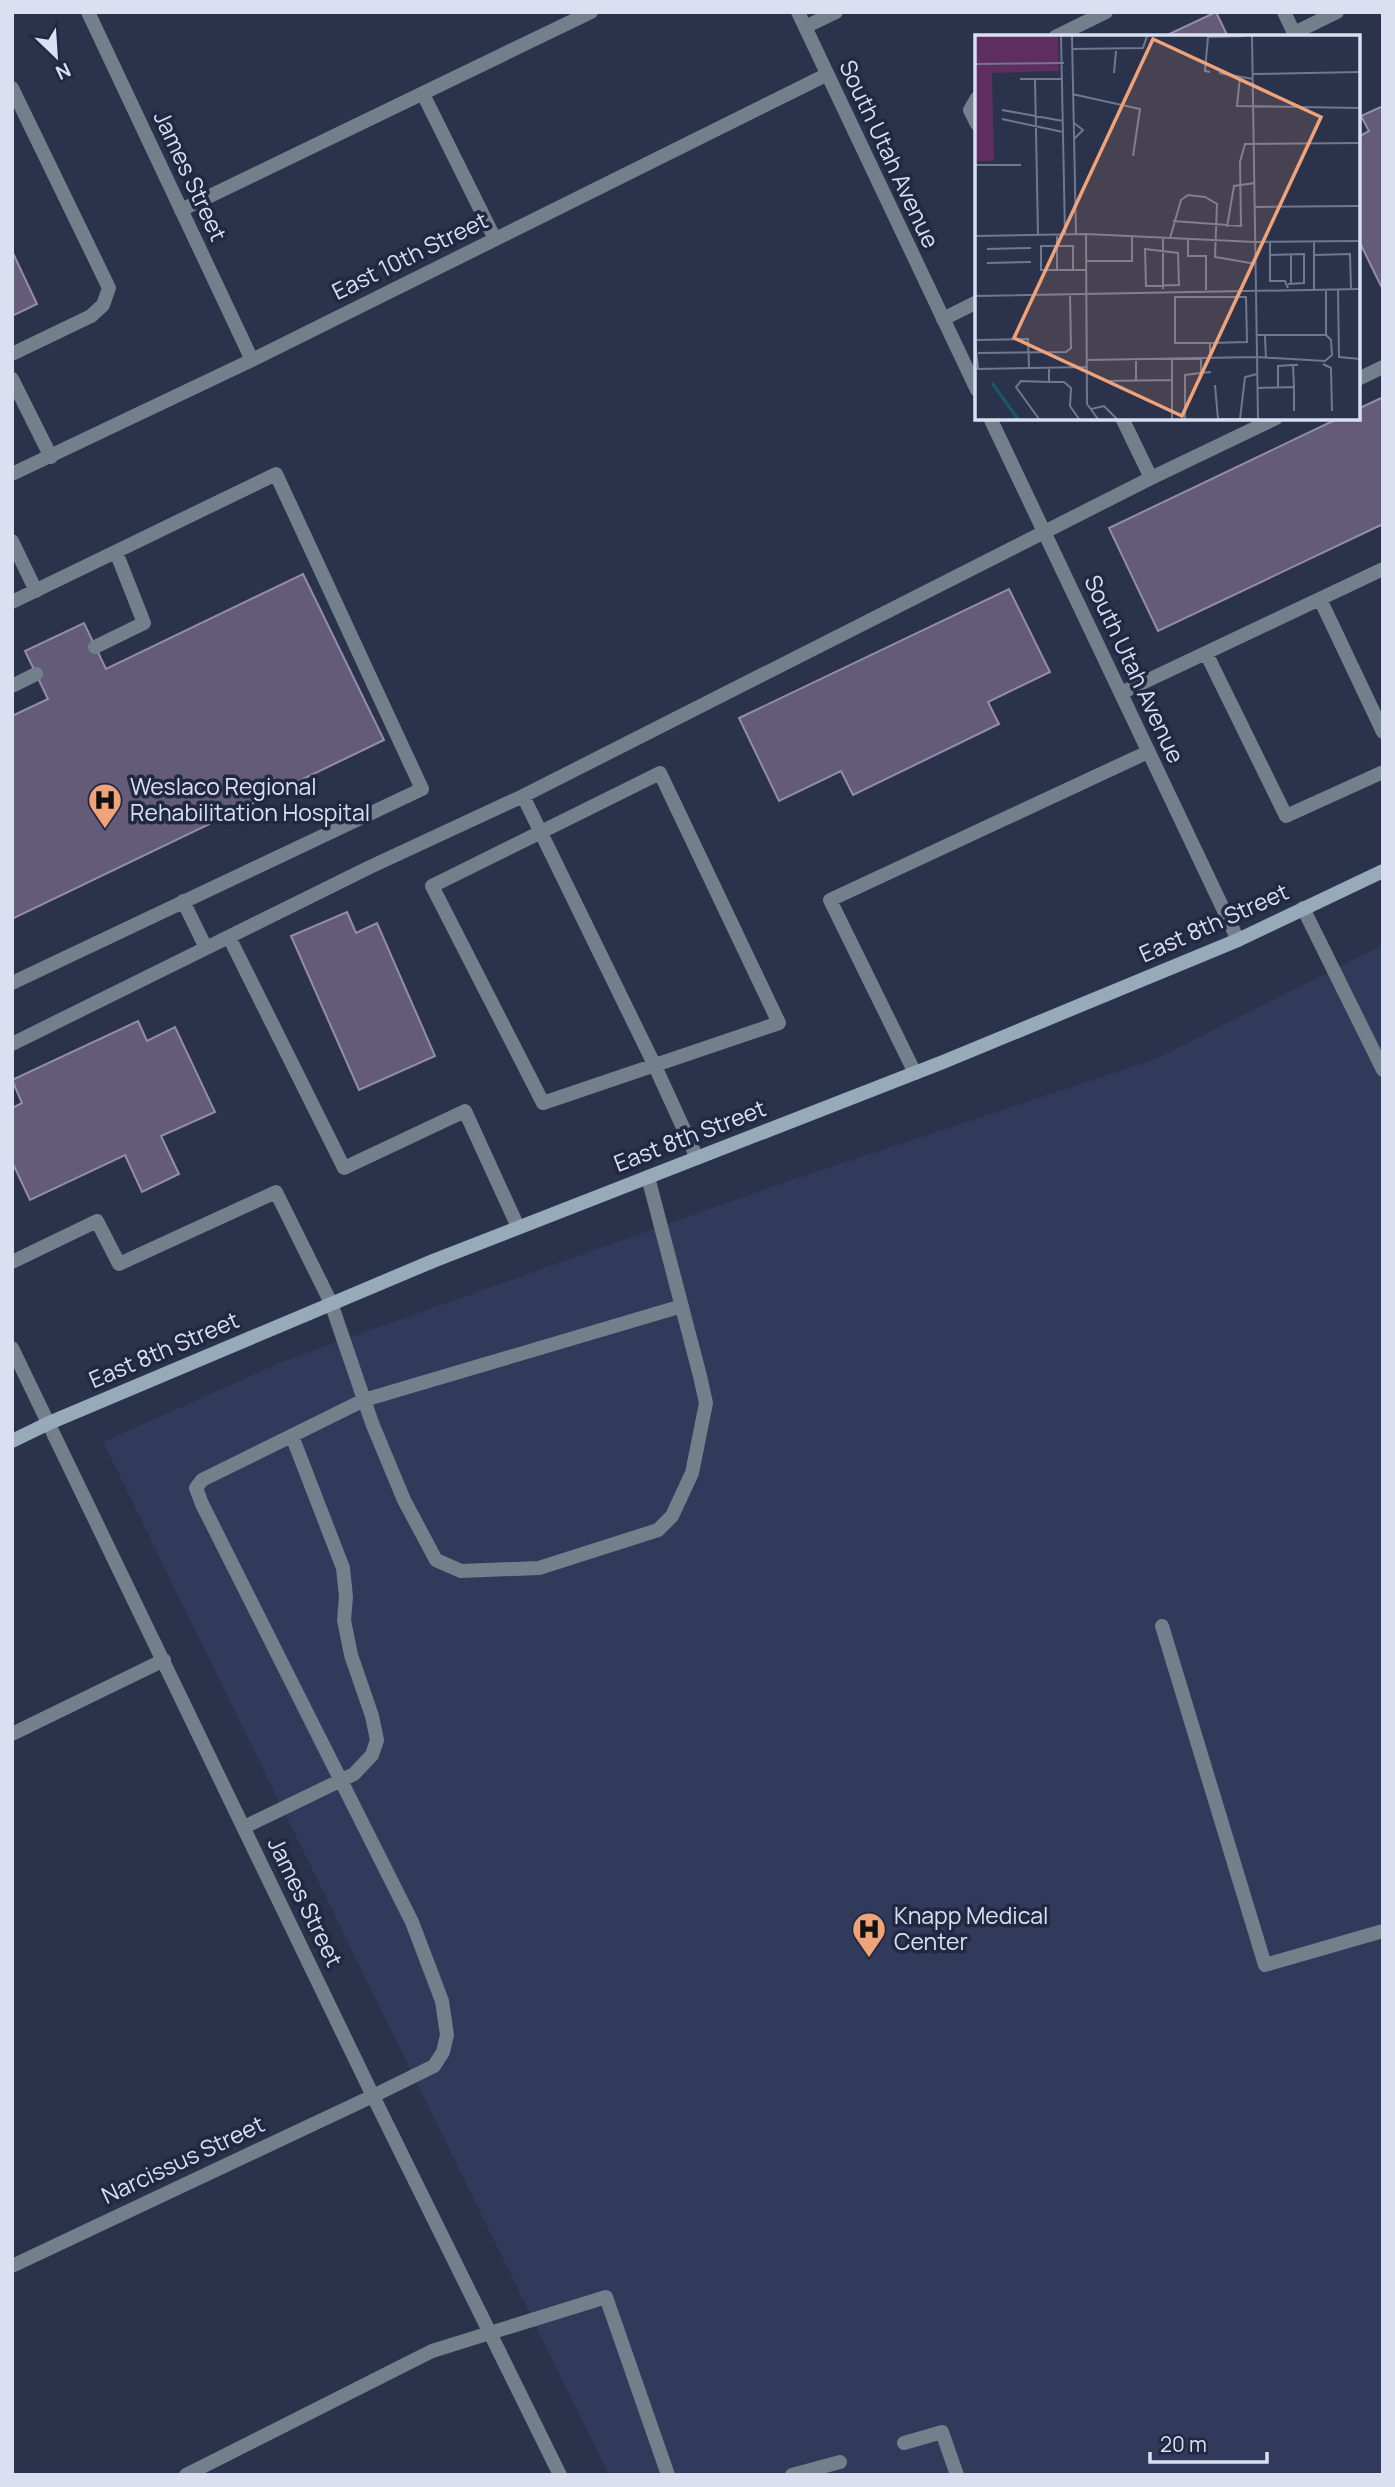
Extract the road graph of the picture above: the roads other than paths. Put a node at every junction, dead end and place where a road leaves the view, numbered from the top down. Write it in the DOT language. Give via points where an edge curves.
graph roads {
  1 [pos="88,12"];
  2 [pos="591,12"];
  3 [pos="798,12"];
  4 [pos="836,12"];
  5 [pos="1106,12"];
  6 [pos="1284,12"];
  7 [pos="1337,12"];
  8 [pos="805,27"];
  9 [pos="1059,35"];
  10 [pos="827,75"];
  11 [pos="12,88"];
  12 [pos="423,94"];
  13 [pos="975,101"];
  14 [pos="975,120"];
  15 [pos="181,210"];
  16 [pos="495,239"];
  17 [pos="975,304"];
  18 [pos="943,319"];
  19 [pos="12,354"];
  20 [pos="252,360"];
  21 [pos="1383,367"];
  22 [pos="1360,378"];
  23 [pos="12,379"];
  24 [pos="975,386"];
  25 [pos="991,420"];
  26 [pos="1123,420"];
  27 [pos="1272,420"];
  28 [pos="51,457"];
  29 [pos="12,474"];
  30 [pos="1151,478"];
  31 [pos="1044,532"];
  32 [pos="12,541"];
  33 [pos="116,552"];
  34 [pos="1383,569"];
  35 [pos="36,591"];
  36 [pos="1320,599"];
  37 [pos="12,603"];
  38 [pos="96,647"];
  39 [pos="1206,653"];
  40 [pos="36,674"];
  41 [pos="12,686"];
  42 [pos="1121,693"];
  43 [pos="1383,732"];
  44 [pos="1148,751"];
  45 [pos="1383,772"];
  46 [pos="523,796"];
  47 [pos="541,832"];
  48 [pos="1382,874"];
  49 [pos="183,901"];
  50 [pos="1303,908"];
  51 [pos="229,937"];
  52 [pos="1238,940"];
  53 [pos="206,948"];
  54 [pos="12,983"];
  55 [pos="12,1044"];
  56 [pos="654,1065"];
  57 [pos="1383,1070"];
  58 [pos="915,1073"];
  59 [pos="697,1158"];
  60 [pos="648,1177"];
  61 [pos="518,1227"];
  62 [pos="12,1262"];
  63 [pos="331,1303"];
  64 [pos="682,1306"];
  65 [pos="12,1349"];
  66 [pos="364,1400"];
  67 [pos="49,1423"];
  68 [pos="292,1436"];
  69 [pos="12,1441"];
  70 [pos="1162,1626"];
  71 [pos="163,1660"];
  72 [pos="12,1734"];
  73 [pos="341,1780"];
  74 [pos="244,1827"];
  75 [pos="1383,1931"];
  76 [pos="373,2096"];
  77 [pos="12,2266"];
  78 [pos="490,2333"];
  79 [pos="904,2444"];
  80 [pos="840,2462"];
  81 [pos="186,2475"];
  82 [pos="560,2475"];
  83 [pos="668,2475"];
  84 [pos="792,2475"];
  85 [pos="957,2475"];
  1 -- 15 [label="street, James Street"];
  2 -- 12 [label="street"];
  3 -- 8 [label="street, South Utah Avenue"];
  4 -- 8 [label="street"];
  5 -- 9 [label="street"];
  6 -- 7 [label="street" via="1294,33"];
  8 -- 10 [label="street, South Utah Avenue"];
  10 -- 16 [label="street, East 10th Street"];
  10 -- 18 [label="street, South Utah Avenue"];
  11 -- 19 [label="street" via="109,288 103,305 91,316"];
  12 -- 15 [label="street"];
  12 -- 16 [label="street"];
  13 -- 14 [label="street" via="970,110"];
  15 -- 20 [label="street, James Street"];
  16 -- 20 [label="street, East 10th Street"];
  17 -- 18 [label="street"];
  18 -- 24 [label="street, South Utah Avenue"];
  20 -- 28 [label="street, East 10th Street"];
  21 -- 22 [label="street"];
  23 -- 28 [label="street"];
  25 -- 31 [label="street, South Utah Avenue"];
  26 -- 30 [label="street"];
  27 -- 30 [label="street"];
  28 -- 29 [label="street, East 10th Street"];
  30 -- 31 [label="street"];
  31 -- 42 [label="street, South Utah Avenue"];
  31 -- 46 [label="street"];
  32 -- 35 [label="street"];
  33 -- 35 [label="street"];
  33 -- 38 [label="street" via="144,623"];
  33 -- 49 [label="street" via="275,474 422,789"];
  34 -- 36 [label="street"];
  35 -- 37 [label="street"];
  36 -- 39 [label="street"];
  36 -- 43 [label="street"];
  39 -- 42 [label="street"];
  39 -- 45 [label="street" via="1286,816"];
  40 -- 41 [label="street"];
  42 -- 44 [label="street, South Utah Avenue"];
  44 -- 52 [label="street, South Utah Avenue"];
  44 -- 58 [label="street" via="830,900"];
  46 -- 47 [label="street"];
  46 -- 51 [label="street"];
  47 -- 56 [label="street"];
  47 -- 56 [label="street" via="432,886 543,1103"];
  47 -- 56 [label="street" via="660,774 779,1023"];
  48 -- 50 [label="street, East 8th Street"];
  49 -- 53 [label="street"];
  49 -- 54 [label="street"];
  50 -- 52 [label="street, East 8th Street"];
  50 -- 57 [label="street"];
  51 -- 53 [label="street"];
  51 -- 61 [label="street" via="344,1168 465,1111"];
  52 -- 58 [label="street, East 8th Street"];
  53 -- 55 [label="street"];
  56 -- 59 [label="street"];
  58 -- 59 [label="street, East 8th Street"];
  59 -- 60 [label="street, East 8th Street"];
  60 -- 61 [label="street, East 8th Street"];
  60 -- 64 [label="street"];
  61 -- 63 [label="street, East 8th Street"];
  62 -- 63 [label="street" via="97,1221 119,1264 276,1192"];
  63 -- 66 [label="street"];
  63 -- 67 [label="street, East 8th Street"];
  64 -- 66 [label="street"];
  64 -- 66 [label="street" via="706,1403 692,1473 672,1516 658,1530 540,1567 461,1571 436,1560 404,1500"];
  65 -- 67 [label="street, James Street"];
  66 -- 68 [label="street"];
  67 -- 69 [label="street, East 8th Street"];
  67 -- 71 [label="street, James Street"];
  68 -- 73 [label="street" via="343,1568 344,1620 377,1740 372,1755"];
  68 -- 73 [label="street, Narcissus Street" via="202,1480 196,1488"];
  70 -- 75 [label="street" via="1265,1965"];
  71 -- 72 [label="street"];
  71 -- 74 [label="street, James Street"];
  73 -- 74 [label="street"];
  73 -- 76 [label="street, Narcissus Street" via="412,1922 442,2001 447,2035 434,2066"];
  74 -- 76 [label="street, James Street"];
  76 -- 77 [label="street, Narcissus Street"];
  76 -- 78 [label="street, James Street"];
  78 -- 81 [label="street" via="432,2351"];
  78 -- 82 [label="street, James Street"];
  78 -- 83 [label="street" via="606,2297"];
  79 -- 85 [label="street" via="943,2432"];
  80 -- 84 [label="street"];
}
